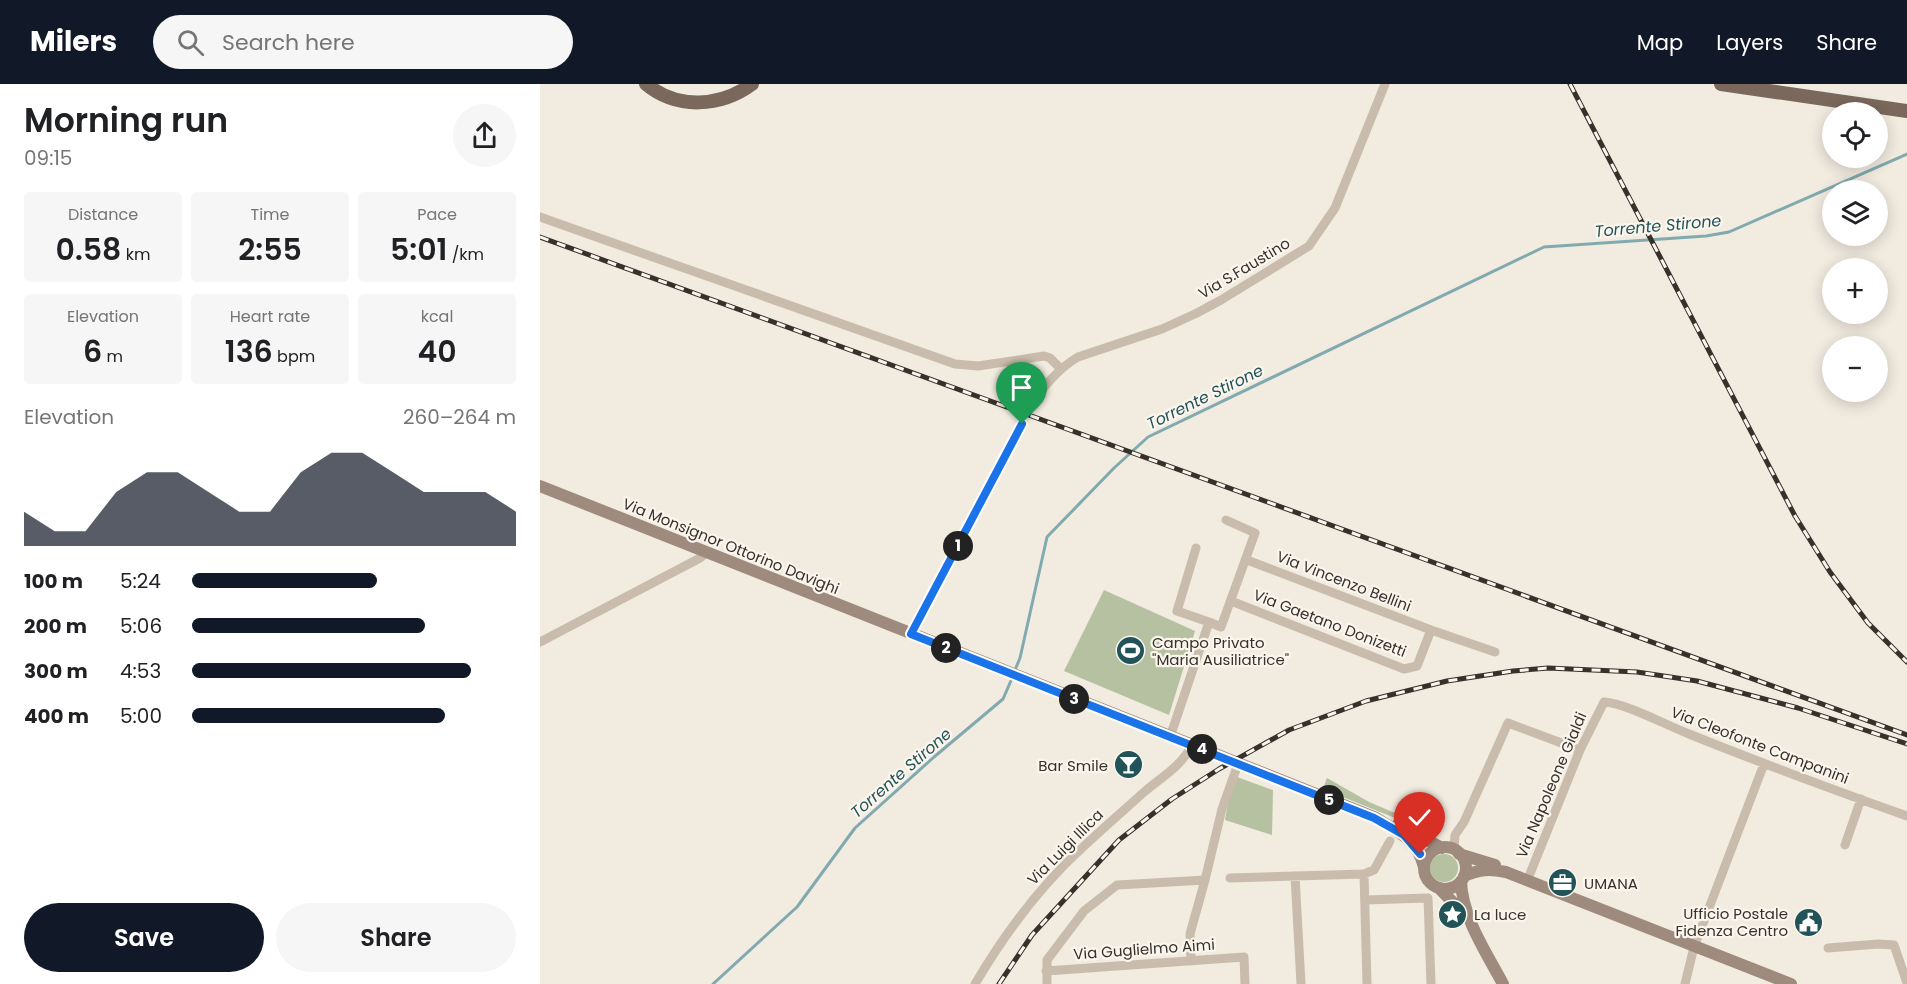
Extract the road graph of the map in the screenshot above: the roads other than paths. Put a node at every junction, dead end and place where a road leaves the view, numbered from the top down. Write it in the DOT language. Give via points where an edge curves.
graph roads {
  1 [pos="646,84"];
  2 [pos="752,84"];
  3 [pos="1385,84"];
  4 [pos="1721,84"];
  5 [pos="1907,111"];
  6 [pos="540,217"];
  7 [pos="1061,369"];
  8 [pos="1028,410"];
  9 [pos="1022,424"];
  10 [pos="540,486"];
  11 [pos="1226,520"];
  12 [pos="1196,548"];
  13 [pos="707,552"];
  14 [pos="1246,560"];
  15 [pos="1231,601"];
  16 [pos="1209,622"];
  17 [pos="1431,630"];
  18 [pos="911,634"];
  19 [pos="540,642"];
  20 [pos="1495,652"];
  21 [pos="1604,702"];
  22 [pos="1170,737"];
  23 [pos="1192,745"];
  24 [pos="1580,750"];
  25 [pos="1238,764"];
  26 [pos="1764,764"];
  27 [pos="1861,799"];
  28 [pos="1907,816"];
  29 [pos="1374,818"];
  30 [pos="1389,841"];
  31 [pos="1845,845"];
  32 [pos="1452,850"];
  33 [pos="1424,867"];
  34 [pos="1506,872"];
  35 [pos="1364,874"];
  36 [pos="1295,876"];
  37 [pos="1230,878"];
  38 [pos="1463,878"];
  39 [pos="1205,880"];
  40 [pos="1527,881"];
  41 [pos="1440,889"];
  42 [pos="1365,900"];
  43 [pos="1476,931"];
  44 [pos="1694,947"];
  45 [pos="1828,948"];
  46 [pos="1191,961"];
  47 [pos="1046,971"];
  48 [pos="1772,981"];
  49 [pos="1907,983"];
  50 [pos="975,984"];
  51 [pos="1047,984"];
  52 [pos="1245,984"];
  53 [pos="1301,984"];
  54 [pos="1367,984"];
  55 [pos="1431,984"];
  56 [pos="1503,984"];
  57 [pos="1685,984"];
  58 [pos="1791,984"];
  1 -- 2 [label="main road" via="671,99 695,103 718,101"];
  3 -- 7 [label="street, Via S.Faustino" via="1335,208 1309,246 1197,313 1078,357"];
  4 -- 5 [label="main road"];
  6 -- 7 [label="street" via="954,364 978,366 1044,356"];
  7 -- 8 [label="street, Via S.Faustino"];
  9 -- 18 [label="street"];
  10 -- 13 [label="main road, Via Monsignor Ottorino Davighi"];
  11 -- 14 [label="street" via="1256,533"];
  12 -- 16 [label="street" via="1177,611"];
  13 -- 18 [label="main road, Via Monsignor Ottorino Davighi"];
  13 -- 19 [label="street"];
  14 -- 15 [label="street"];
  14 -- 17 [label="street, Via Vincenzo Bellini"];
  15 -- 16 [label="street" via="1221,627"];
  15 -- 17 [label="street, Via Gaetano Donizetti" via="1404,669 1417,666"];
  16 -- 22 [label="street"];
  17 -- 20 [label="street, Via Vincenzo Bellini"];
  18 -- 22 [label="main road, Via Monsignor Ottorino Davighi"];
  21 -- 24 [label="street, Via Napoleone Gialdi"];
  21 -- 26 [label="street, Via Cleofonte Campanini" via="1614,702"];
  22 -- 23 [label="main road, Via Monsignor Ottorino Davighi"];
  23 -- 25 [label="main road, Via Monsignor Ottorino Davighi"];
  23 -- 50 [label="street, Via Luigi Illica" via="1170,772 1049,880"];
  24 -- 32 [label="street" via="1508,723"];
  24 -- 40 [label="street, Via Napoleone Gialdi"];
  25 -- 29 [label="main road, Via Monsignor Ottorino Davighi"];
  25 -- 39 [label="street" via="1222,809"];
  26 -- 27 [label="street, Via Cleofonte Campanini"];
  26 -- 44 [label="street"];
  27 -- 28 [label="street, Via Cleofonte Campanini"];
  27 -- 31 [label="street"];
  29 -- 32 [label="main road" via="1395,822"];
  29 -- 33 [label="main road" via="1404,835 1420,854"];
  30 -- 35 [label="street" via="1374,870"];
  32 -- 33 [label="main road" via="1430,854"];
  32 -- 34 [label="main road"];
  32 -- 38 [label="main road" via="1465,864"];
  33 -- 41 [label="main road" via="1426,879"];
  34 -- 38 [label="main road" via="1478,870"];
  34 -- 40 [label="main road"];
  35 -- 36 [label="street"];
  35 -- 42 [label="street"];
  36 -- 37 [label="street"];
  36 -- 53 [label="street"];
  38 -- 41 [label="main road" via="1452,888"];
  38 -- 43 [label="main road" via="1462,898"];
  39 -- 46 [label="street" via="1190,934"];
  39 -- 47 [label="street" via="1118,885 1084,911 1047,960"];
  40 -- 44 [label="main road"];
  41 -- 43 [label="main road"];
  42 -- 54 [label="street"];
  42 -- 55 [label="street" via="1428,898"];
  43 -- 56 [label="main road"];
  44 -- 48 [label="main road"];
  44 -- 57 [label="street"];
  45 -- 49 [label="street" via="1894,945"];
  46 -- 47 [label="street, Via Guglielmo Aimi"];
  46 -- 52 [label="street, Via Guglielmo Aimi" via="1244,957"];
  47 -- 51 [label="street"];
  48 -- 58 [label="main road"];
}
